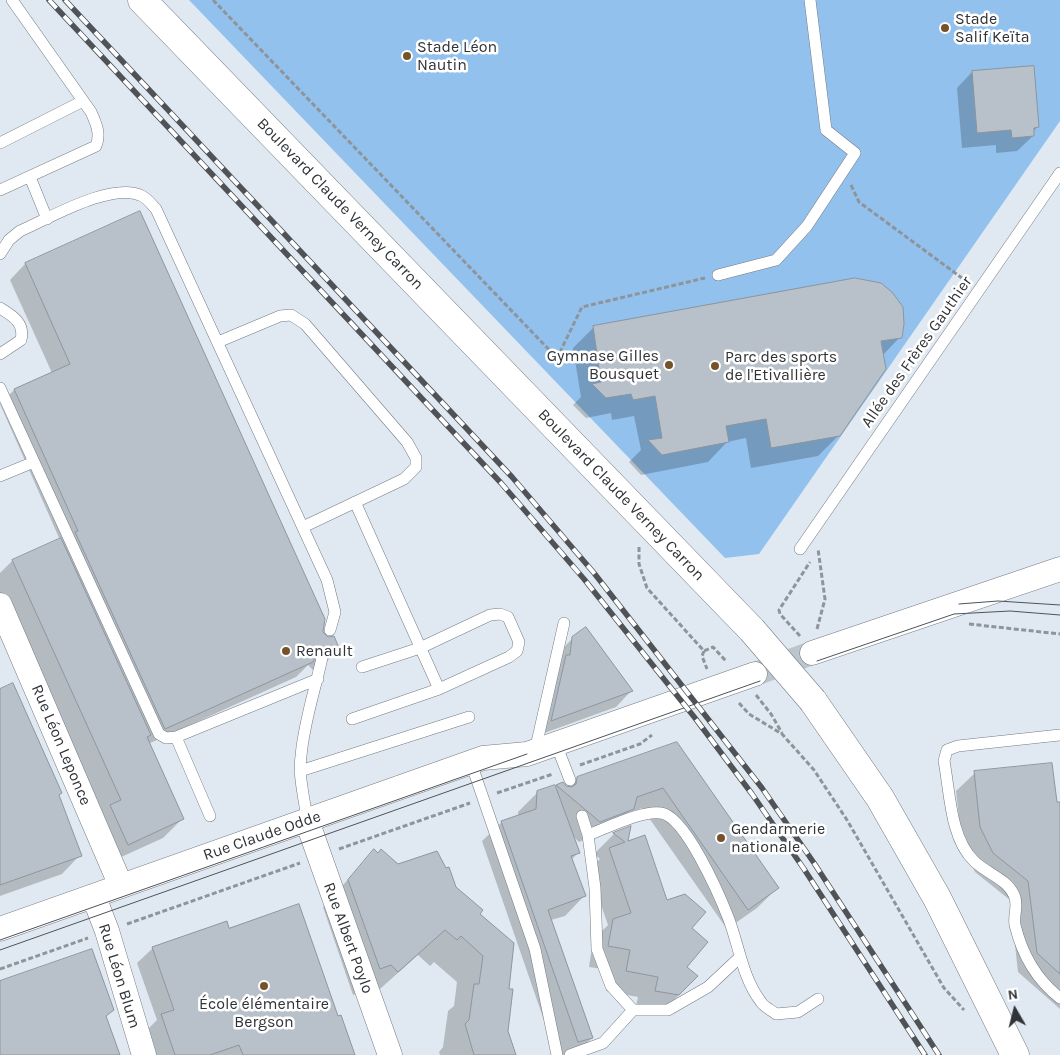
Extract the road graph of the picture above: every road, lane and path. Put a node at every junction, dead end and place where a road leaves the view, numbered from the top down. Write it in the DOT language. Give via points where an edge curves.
graph roads {
  1 [pos="12,0"];
  2 [pos="142,0"];
  3 [pos="214,0"];
  4 [pos="810,0"];
  5 [pos="83,101"];
  6 [pos="0,143"];
  7 [pos="846,168"];
  8 [pos="1060,173"];
  9 [pos="30,176"];
  10 [pos="0,190"];
  11 [pos="47,219"];
  12 [pos="20,231"];
  13 [pos="0,239"];
  14 [pos="0,254"];
  15 [pos="718,275"];
  16 [pos="979,290"];
  17 [pos="0,308"];
  18 [pos="218,342"];
  19 [pos="0,354"];
  20 [pos="0,388"];
  21 [pos="4,410"];
  22 [pos="34,462"];
  23 [pos="0,476"];
  24 [pos="355,502"];
  25 [pos="639,514"];
  26 [pos="302,527"];
  27 [pos="812,532"];
  28 [pos="800,549"];
  29 [pos="820,557"];
  30 [pos="1060,569"];
  31 [pos="0,605"];
  32 [pos="961,614"];
  33 [pos="564,623"];
  34 [pos="330,630"];
  35 [pos="1060,634"];
  36 [pos="811,641"];
  37 [pos="420,648"];
  38 [pos="704,651"];
  39 [pos="322,658"];
  40 [pos="362,667"];
  41 [pos="706,668"];
  42 [pos="751,675"];
  43 [pos="318,679"];
  44 [pos="439,690"];
  45 [pos="733,697"];
  46 [pos="760,700"];
  47 [pos="469,717"];
  48 [pos="352,719"];
  49 [pos="782,734"];
  50 [pos="1060,735"];
  51 [pos="176,736"];
  52 [pos="539,750"];
  53 [pos="471,763"];
  54 [pos="300,771"];
  55 [pos="570,780"];
  56 [pos="210,816"];
  57 [pos="582,816"];
  58 [pos="307,821"];
  59 [pos="588,835"];
  60 [pos="319,856"];
  61 [pos="122,886"];
  62 [pos="94,897"];
  63 [pos="0,929"];
  64 [pos="107,932"];
  65 [pos="739,958"];
  66 [pos="0,969"];
  67 [pos="1060,998"];
  68 [pos="818,999"];
  69 [pos="633,1010"];
  70 [pos="993,1013"];
  71 [pos="144,1055"];
  72 [pos="390,1055"];
  73 [pos="557,1055"];
  74 [pos="570,1055"];
  75 [pos="1014,1055"];
  1 -- 5 [label="lane"];
  2 -- 25 [label="main road, Boulevard Claude Verney Carron"];
  3 -- 15 [label="path" via="557,358 582,307"];
  4 -- 7 [label="lane" via="826,130 855,153"];
  5 -- 6 [label="lane"];
  5 -- 9 [label="lane" via="97,125 99,140 96,146"];
  7 -- 15 [label="lane" via="806,226 776,260"];
  7 -- 16 [label="path" via="859,202"];
  8 -- 16 [label="lane, Allée des Frères Gauthier"];
  9 -- 10 [label="lane"];
  9 -- 11 [label="lane"];
  11 -- 12 [label="lane"];
  11 -- 18 [label="lane" via="106,193 127,192 144,197 156,209"];
  12 -- 13 [label="lane"];
  12 -- 14 [label="lane"];
  16 -- 27 [label="lane, Allée des Frères Gauthier"];
  17 -- 19 [label="lane" via="16,318 23,331 21,340"];
  18 -- 24 [label="lane" via="280,316 291,315 305,324 407,442 416,458 416,467 404,479"];
  18 -- 26 [label="lane"];
  20 -- 21 [label="lane"];
  21 -- 22 [label="lane"];
  22 -- 23 [label="lane"];
  22 -- 51 [label="lane" via="159,734 166,738"];
  24 -- 26 [label="lane"];
  24 -- 37 [label="lane"];
  25 -- 38 [label="path" via="639,564 647,588"];
  25 -- 70 [label="main road, Boulevard Claude Verney Carron, bridge" via="752,630 813,701 880,798 937,898"];
  26 -- 34 [label="lane" via="328,580 335,612"];
  27 -- 28 [label="lane, Allée des Frères Gauthier"];
  27 -- 36 [label="path" via="818,549 779,610"];
  29 -- 36 [label="path" via="826,599"];
  30 -- 32 [label="street"];
  31 -- 61 [label="street, Rue Léon Leponce"];
  32 -- 35 [label="path"];
  32 -- 36 [label="street"];
  33 -- 52 [label="lane"];
  37 -- 40 [label="lane"];
  37 -- 44 [label="lane"];
  37 -- 44 [label="lane" via="490,615 508,617 519,642 517,651"];
  38 -- 41 [label="path" via="702,656"];
  38 -- 42 [label="path" via="713,647 734,670 741,667"];
  39 -- 43 [label="lane"];
  42 -- 52 [label="street, Rue Claude Odde"];
  43 -- 51 [label="lane"];
  43 -- 54 [label="lane" via="305,728"];
  44 -- 48 [label="lane"];
  45 -- 49 [label="path" via="749,714"];
  46 -- 49 [label="path"];
  47 -- 54 [label="lane"];
  49 -- 70 [label="path" via="814,770 847,820 944,988 968,1015"];
  50 -- 67 [label="lane" via="958,746 947,750 944,760 956,827 963,843 973,860 1006,884 1014,895 1015,923 1029,963"];
  51 -- 56 [label="lane"];
  52 -- 53 [label="street, Rue Claude Odde" via="483,758"];
  52 -- 55 [label="lane"];
  53 -- 58 [label="street, Rue Claude Odde"];
  53 -- 73 [label="lane" via="535,949"];
  54 -- 58 [label="lane"];
  57 -- 59 [label="lane"];
  58 -- 60 [label="street, Rue Albert Poylo"];
  58 -- 61 [label="street, Rue Claude Odde"];
  59 -- 65 [label="lane" via="642,816 659,812 670,815 690,839 724,909"];
  59 -- 69 [label="lane" via="595,888 597,949 611,986"];
  60 -- 64 [label="path"];
  60 -- 72 [label="street, Rue Albert Poylo"];
  61 -- 62 [label="street, Rue Claude Odde"];
  62 -- 63 [label="street, Rue Claude Odde"];
  62 -- 64 [label="street, Rue Léon Blum"];
  64 -- 66 [label="path"];
  64 -- 71 [label="street, Rue Léon Blum"];
  65 -- 68 [label="lane" via="761,1003 776,1014 798,1012"];
  65 -- 69 [label="lane" via="708,987 668,1010"];
  69 -- 74 [label="lane" via="603,1043"];
  70 -- 75 [label="main road, Boulevard Claude Verney Carron"];
}
